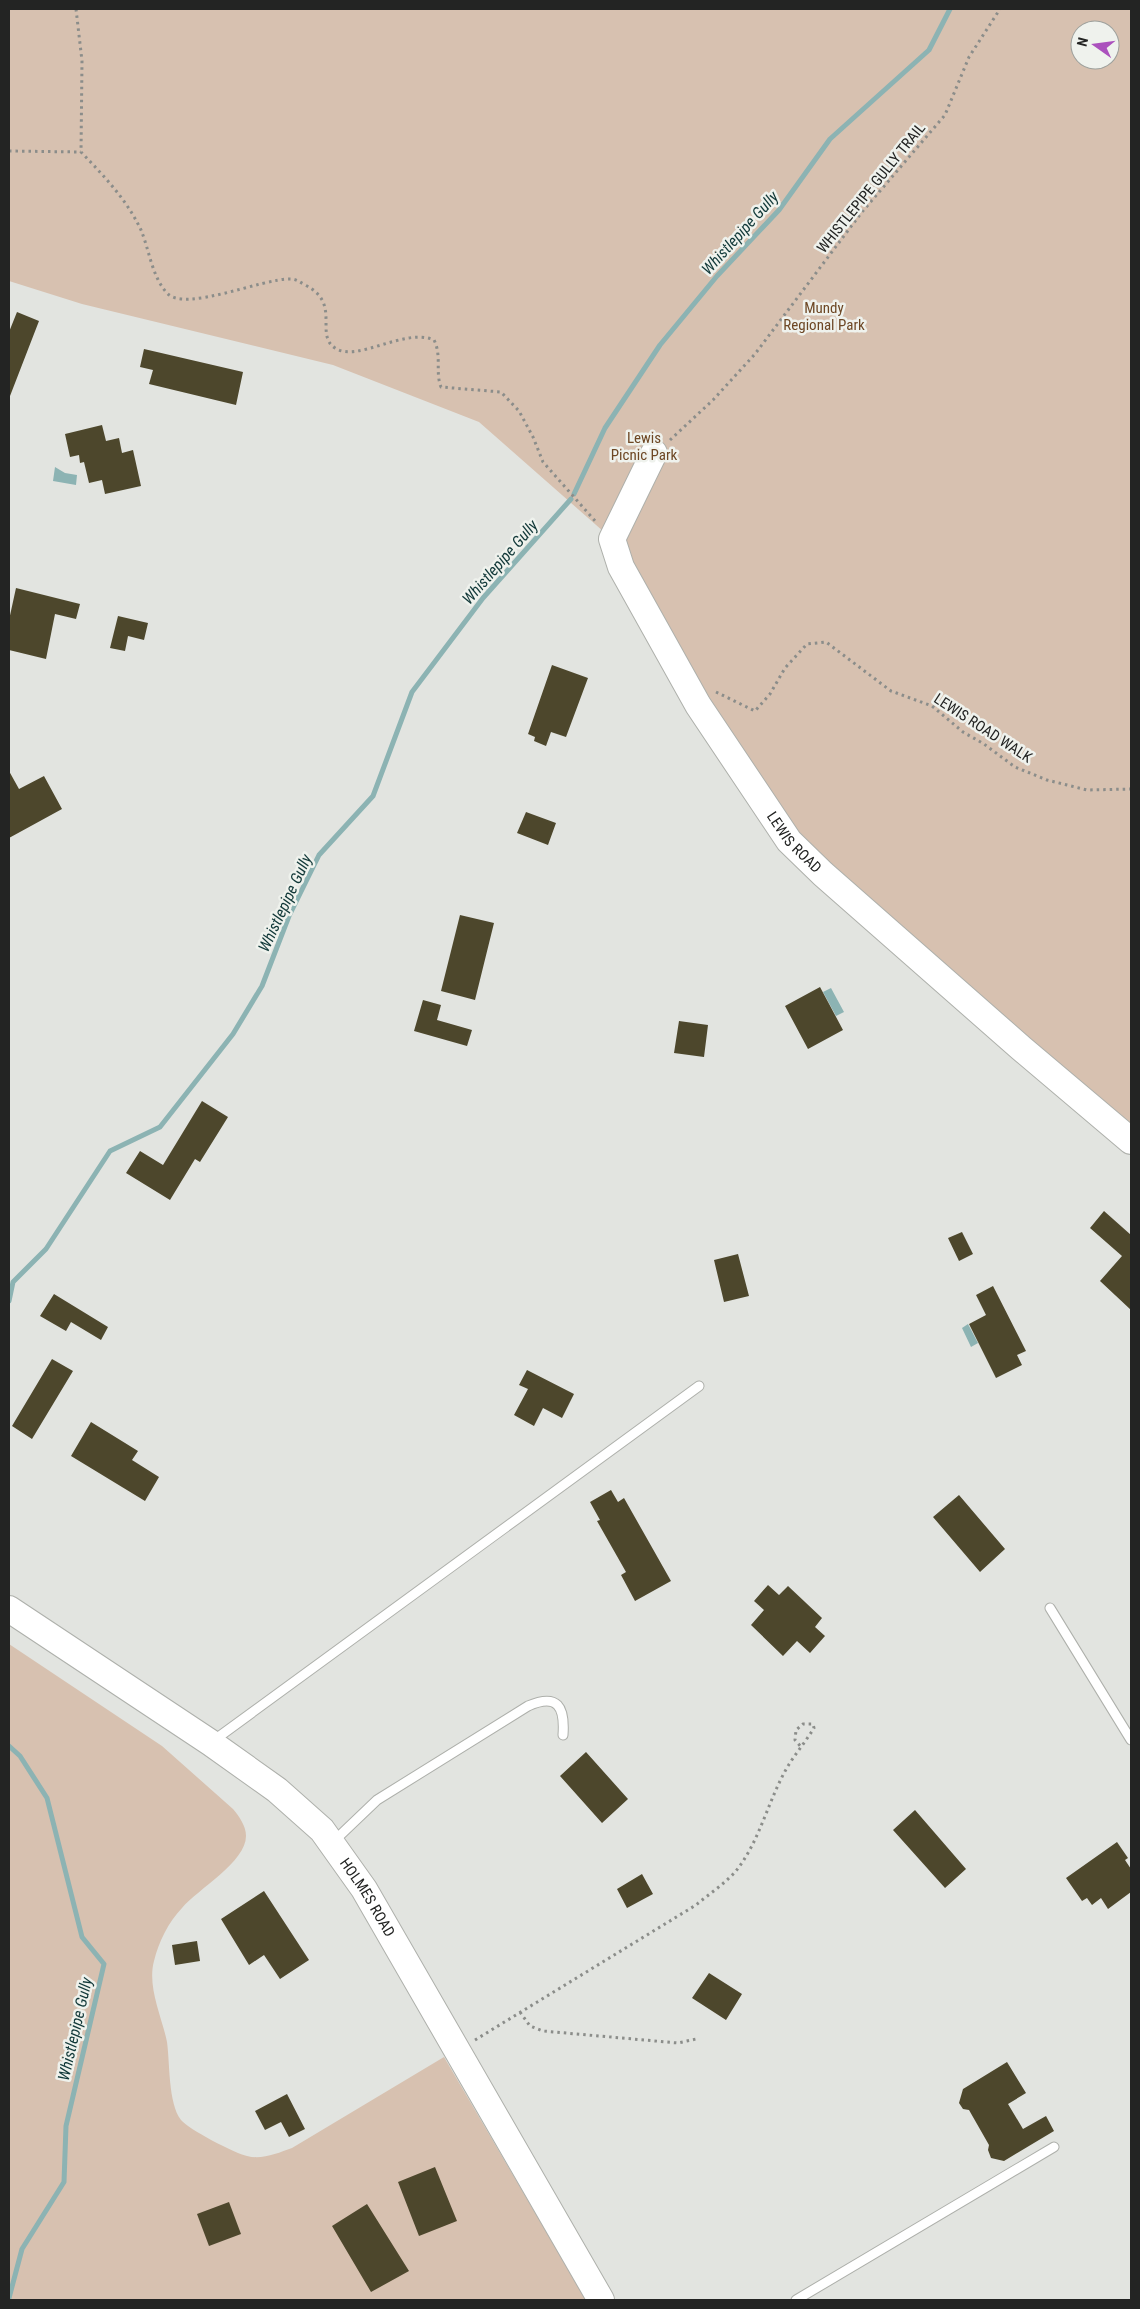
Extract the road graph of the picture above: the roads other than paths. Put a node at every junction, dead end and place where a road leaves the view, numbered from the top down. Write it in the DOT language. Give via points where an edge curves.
graph roads {
  1 [pos="654,453"];
  2 [pos="1131,1141"];
  3 [pos="699,1386"];
  4 [pos="1050,1608"];
  5 [pos="9,1609"];
  6 [pos="563,1735"];
  7 [pos="1131,1740"];
  8 [pos="210,1743"];
  9 [pos="331,1844"];
  10 [pos="1054,2147"];
  11 [pos="601,2300"];
  12 [pos="796,2300"];
  1 -- 2 [label="street, LEWIS ROAD" via="612,539 621,567 698,705 789,841 837,887"];
  3 -- 8 [label="lane"];
  4 -- 7 [label="lane"];
  5 -- 8 [label="street, HOLMES ROAD"];
  6 -- 9 [label="lane" via="563,1711 559,1706 541,1701 528,1706 377,1800"];
  8 -- 9 [label="street, HOLMES ROAD" via="277,1790 322,1830"];
  9 -- 11 [label="street, HOLMES ROAD" via="364,1889"];
  10 -- 12 [label="lane"];
}
